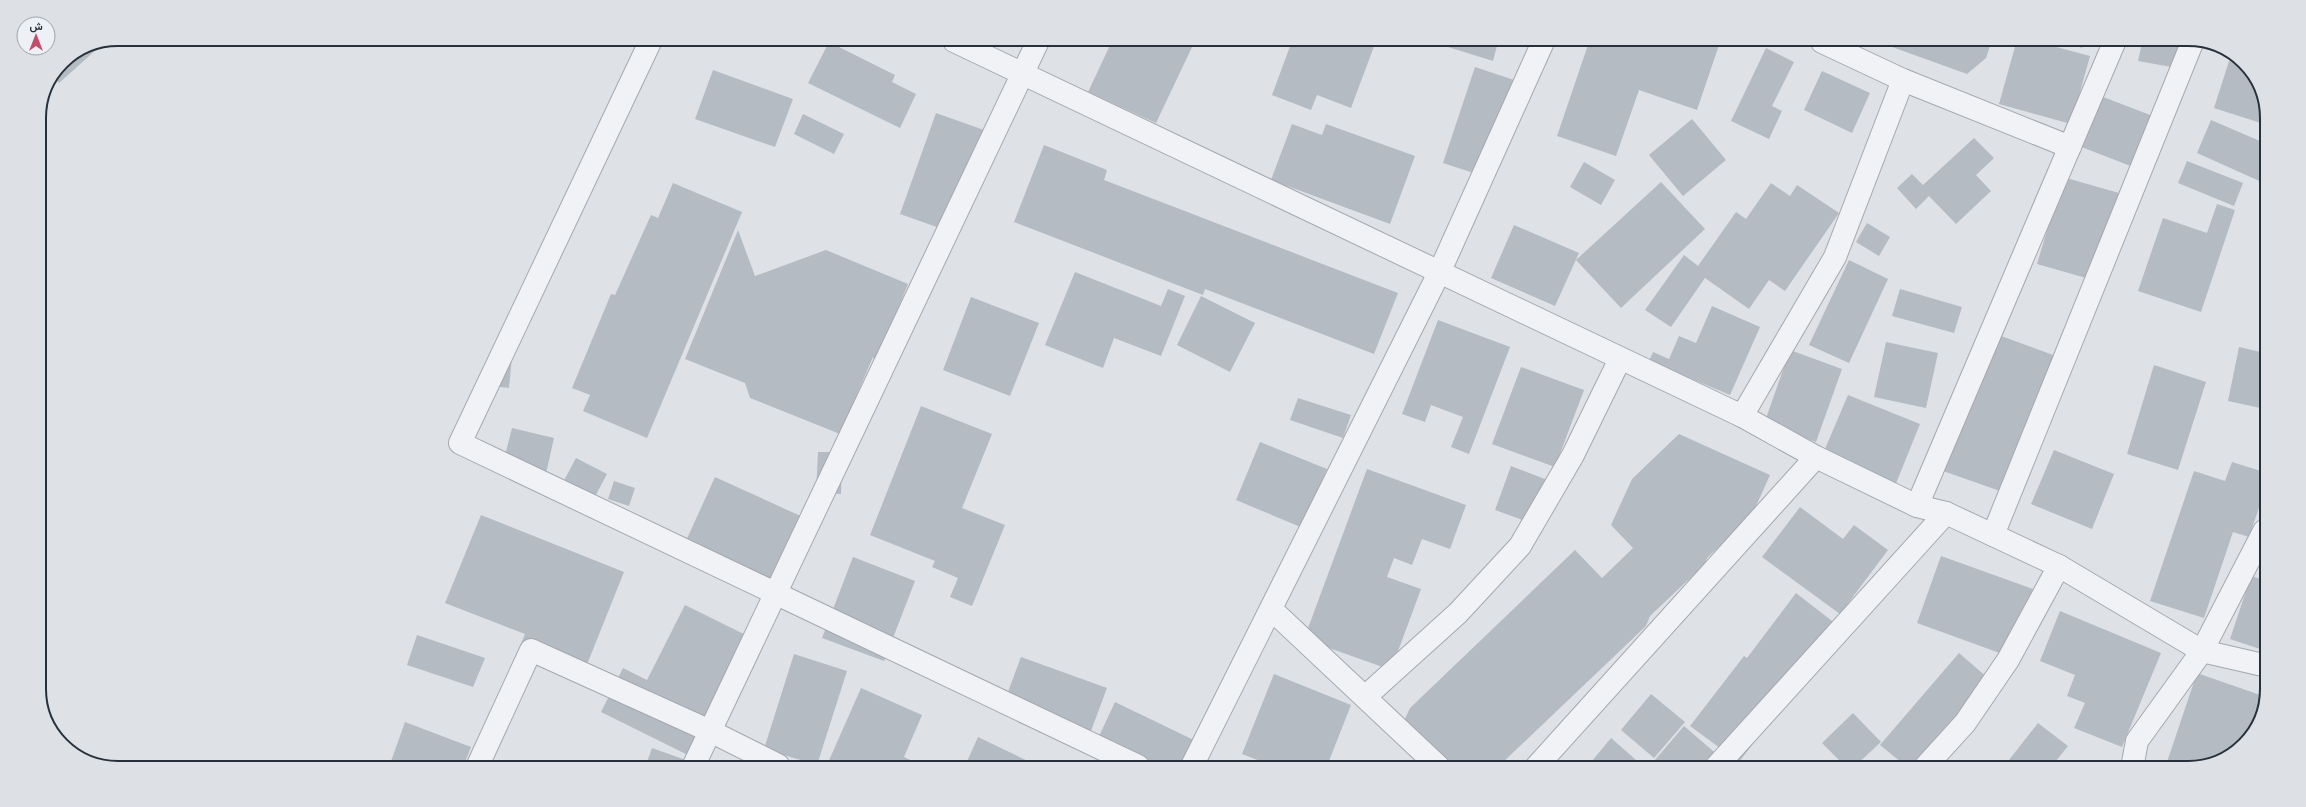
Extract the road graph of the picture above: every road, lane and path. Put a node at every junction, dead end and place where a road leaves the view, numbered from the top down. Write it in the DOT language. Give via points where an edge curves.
graph roads {
  1 [pos="648,46"];
  2 [pos="965,46"];
  3 [pos="1036,46"];
  4 [pos="1540,46"];
  5 [pos="1831,46"];
  6 [pos="2113,46"];
  7 [pos="2191,46"];
  8 [pos="1022,73"];
  9 [pos="1903,80"];
  10 [pos="2070,148"];
  11 [pos="1439,272"];
  12 [pos="1620,359"];
  13 [pos="1742,416"];
  14 [pos="1816,457"];
  15 [pos="1917,506"];
  16 [pos="1946,513"];
  17 [pos="1993,535"];
  18 [pos="2260,539"];
  19 [pos="2059,566"];
  20 [pos="776,592"];
  21 [pos="1271,609"];
  22 [pos="2202,651"];
  23 [pos="2260,664"];
  24 [pos="1365,697"];
  25 [pos="710,731"];
  26 [pos="480,761"];
  27 [pos="696,761"];
  28 [pos="770,761"];
  29 [pos="1128,761"];
  30 [pos="1195,761"];
  31 [pos="1434,761"];
  32 [pos="1541,761"];
  33 [pos="1721,761"];
  34 [pos="1931,761"];
  35 [pos="2133,761"];
  1 -- 20 [label="street" via="460,443"];
  2 -- 8 [label="street"];
  3 -- 8 [label="street"];
  4 -- 11 [label="street"];
  5 -- 9 [label="street"];
  6 -- 10 [label="street"];
  7 -- 17 [label="street"];
  8 -- 11 [label="street"];
  8 -- 20 [label="street"];
  9 -- 10 [label="street"];
  9 -- 13 [label="street" via="1835,257"];
  10 -- 15 [label="street"];
  11 -- 12 [label="street"];
  11 -- 21 [label="street"];
  12 -- 13 [label="street"];
  12 -- 24 [label="street" via="1573,454 1520,546 1458,613"];
  13 -- 14 [label="street"];
  14 -- 15 [label="street"];
  14 -- 32 [label="street"];
  15 -- 16 [label="street"];
  16 -- 17 [label="street"];
  16 -- 33 [label="street"];
  17 -- 19 [label="street"];
  18 -- 22 [label="street"];
  19 -- 22 [label="street"];
  19 -- 34 [label="street" via="2008,660 1965,723"];
  20 -- 25 [label="street"];
  20 -- 29 [label="street"];
  21 -- 24 [label="street"];
  21 -- 30 [label="street"];
  22 -- 23 [label="street"];
  22 -- 35 [label="street" via="2137,741"];
  24 -- 31 [label="street"];
  25 -- 26 [label="street" via="531,650"];
  25 -- 27 [label="street"];
  25 -- 28 [label="street"];
}
